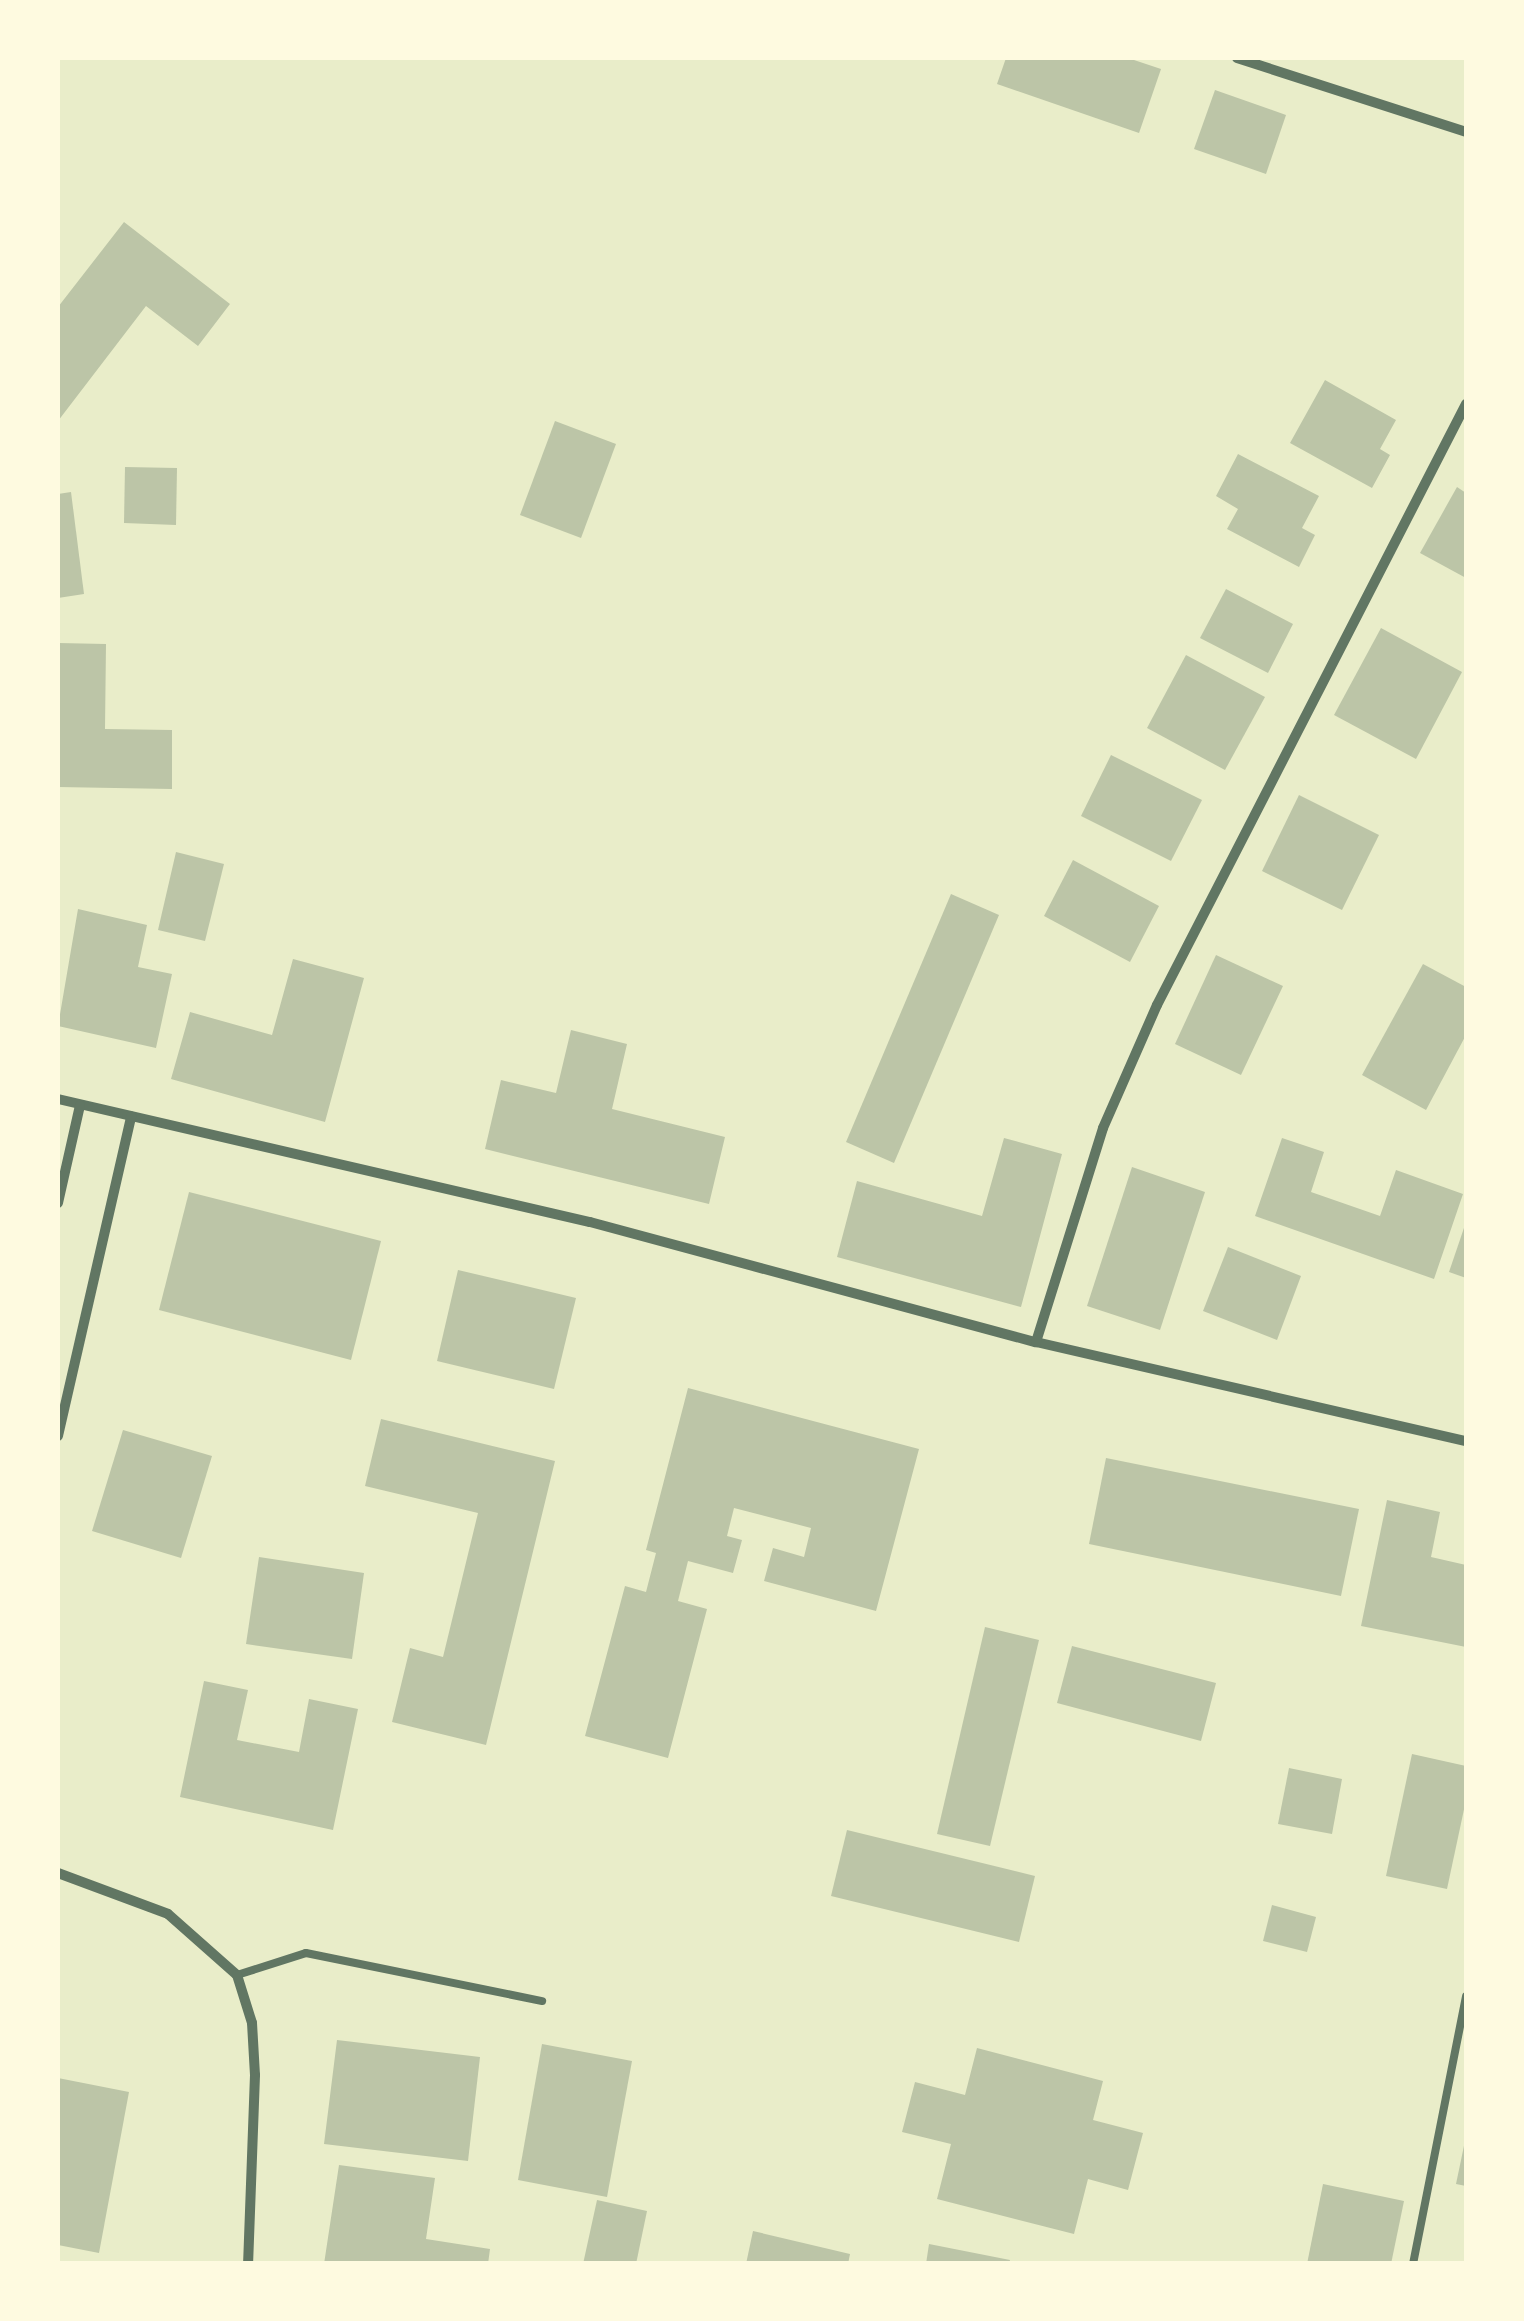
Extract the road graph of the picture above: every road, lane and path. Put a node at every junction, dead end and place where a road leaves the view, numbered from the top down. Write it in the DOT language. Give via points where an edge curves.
graph roads {
  1 [pos="1237,58"];
  2 [pos="1466,132"];
  3 [pos="1466,404"];
  4 [pos="58,1100"];
  5 [pos="80,1104"];
  6 [pos="131,1116"];
  7 [pos="58,1203"];
  8 [pos="1036,1342"];
  9 [pos="58,1436"];
  10 [pos="1466,1441"];
  11 [pos="58,1872"];
  12 [pos="237,1975"];
  13 [pos="1466,1996"];
  14 [pos="542,2001"];
  15 [pos="248,2264"];
  16 [pos="1413,2264"];
  1 -- 2 [label="street"];
  3 -- 8 [label="street" via="1156,1005 1104,1128"];
  4 -- 5 [label="street"];
  5 -- 6 [label="street"];
  5 -- 7 [label="street"];
  6 -- 8 [label="street" via="590,1222"];
  6 -- 9 [label="street"];
  8 -- 10 [label="street"];
  11 -- 12 [label="street" via="168,1914"];
  12 -- 14 [label="lane" via="306,1953"];
  12 -- 15 [label="street" via="252,2023 254,2075"];
  13 -- 16 [label="lane"];
}
